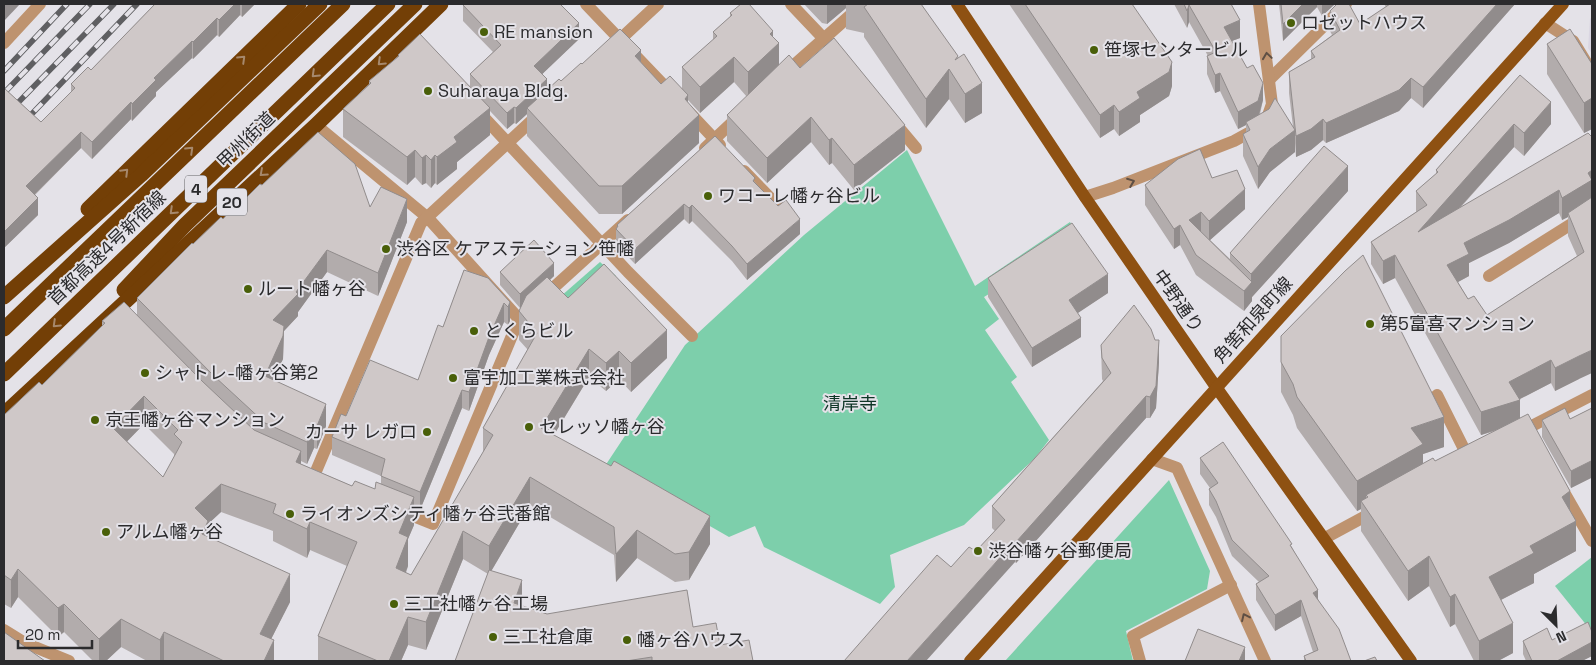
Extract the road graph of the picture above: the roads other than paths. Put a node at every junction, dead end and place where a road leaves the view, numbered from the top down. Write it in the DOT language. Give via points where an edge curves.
graph roads {
  1 [pos="40,4"];
  2 [pos="299,4"];
  3 [pos="320,4"];
  4 [pos="343,4"];
  5 [pos="388,4"];
  6 [pos="415,4"];
  7 [pos="442,4"];
  8 [pos="586,4"];
  9 [pos="658,4"];
  10 [pos="790,4"];
  11 [pos="863,4"];
  12 [pos="957,4"];
  13 [pos="1259,4"];
  14 [pos="1346,4"];
  15 [pos="1563,4"];
  16 [pos="1546,23"];
  17 [pos="408,36"];
  18 [pos="823,38"];
  19 [pos="620,39"];
  20 [pos="4,43"];
  21 [pos="419,47"];
  22 [pos="606,52"];
  23 [pos="836,52"];
  24 [pos="1592,72"];
  25 [pos="1270,79"];
  26 [pos="773,84"];
  27 [pos="469,101"];
  28 [pos="550,104"];
  29 [pos="747,108"];
  30 [pos="885,111"];
  31 [pos="316,125"];
  32 [pos="715,139"];
  33 [pos="508,143"];
  34 [pos="916,148"];
  35 [pos="694,159"];
  36 [pos="1085,197"];
  37 [pos="780,208"];
  38 [pos="638,211"];
  39 [pos="1592,211"];
  40 [pos="428,218"];
  41 [pos="602,244"];
  42 [pos="1489,276"];
  43 [pos="4,293"];
  44 [pos="4,297"];
  45 [pos="519,319"];
  46 [pos="4,330"];
  47 [pos="692,336"];
  48 [pos="4,374"];
  49 [pos="1216,387"];
  50 [pos="1592,394"];
  51 [pos="1437,395"];
  52 [pos="21,399"];
  53 [pos="4,415"];
  54 [pos="1528,428"];
  55 [pos="1511,437"];
  56 [pos="1536,442"];
  57 [pos="1152,459"];
  58 [pos="1469,459"];
  59 [pos="1553,472"];
  60 [pos="314,476"];
  61 [pos="1386,505"];
  62 [pos="387,506"];
  63 [pos="1325,538"];
  64 [pos="1592,541"];
  65 [pos="1230,585"];
  66 [pos="4,630"];
  67 [pos="69,661"];
  68 [pos="970,661"];
  69 [pos="1140,661"];
  70 [pos="1265,661"];
  71 [pos="1412,661"];
  1 -- 20 [label="street"];
  43 -- 2 [label="highway, one-way"];
  3 -- 44 [label="highway" via="141,175"];
  46 -- 4 [label="highway, 首都高速4号新宿線 / 4, one-way"];
  5 -- 48 [label="highway, 首都高速4号新宿線 / 4, one-way"];
  6 -- 52 [label="highway, 甲州街道 / 20" via="185,225"];
  7 -- 17 [label="highway, 20"];
  8 -- 19 [label="street"];
  9 -- 19 [label="street"];
  10 -- 18 [label="street"];
  11 -- 18 [label="street"];
  12 -- 36 [label="main road, 中野通り"];
  25 -- 13 [label="street, one-way"];
  14 -- 25 [label="street"];
  15 -- 16 [label="main road, 角筈和泉町線"];
  16 -- 24 [label="street" via="1573,41"];
  16 -- 49 [label="main road, 角筈和泉町線"];
  17 -- 21 [label="street"];
  17 -- 31 [label="highway, 20, one-way"];
  18 -- 23 [label="street"];
  18 -- 26 [label="street"];
  19 -- 22 [label="street"];
  19 -- 32 [label="street"];
  36 -- 25 [label="street, one-way" via="1234,141 1265,124 1272,104"];
  27 -- 33 [label="street"];
  28 -- 33 [label="street"];
  29 -- 32 [label="street"];
  30 -- 34 [label="street"];
  31 -- 40 [label="street"];
  31 -- 52 [label="highway, 20, one-way" via="119,314"];
  32 -- 35 [label="street"];
  32 -- 37 [label="street"];
  33 -- 40 [label="street"];
  33 -- 41 [label="street"];
  36 -- 49 [label="main road, 中野通り"];
  38 -- 41 [label="street"];
  39 -- 42 [label="street"];
  40 -- 45 [label="street"];
  40 -- 60 [label="street" via="422,223"];
  41 -- 45 [label="street"];
  41 -- 47 [label="street"];
  45 -- 62 [label="street" via="434,524"];
  49 -- 57 [label="main road, 角筈和泉町線"];
  49 -- 63 [label="main road, 中野通り"];
  50 -- 54 [label="street"];
  51 -- 58 [label="street"];
  52 -- 53 [label="highway"];
  54 -- 55 [label="street"];
  54 -- 56 [label="street"];
  57 -- 65 [label="street" via="1177,468"];
  57 -- 68 [label="main road, 角筈和泉町線"];
  59 -- 64 [label="street"];
  61 -- 63 [label="street"];
  63 -- 71 [label="main road, 中野通り"];
  65 -- 69 [label="street" via="1133,636"];
  70 -- 65 [label="street, one-way"];
  66 -- 67 [label="street" via="24,643"];
}
